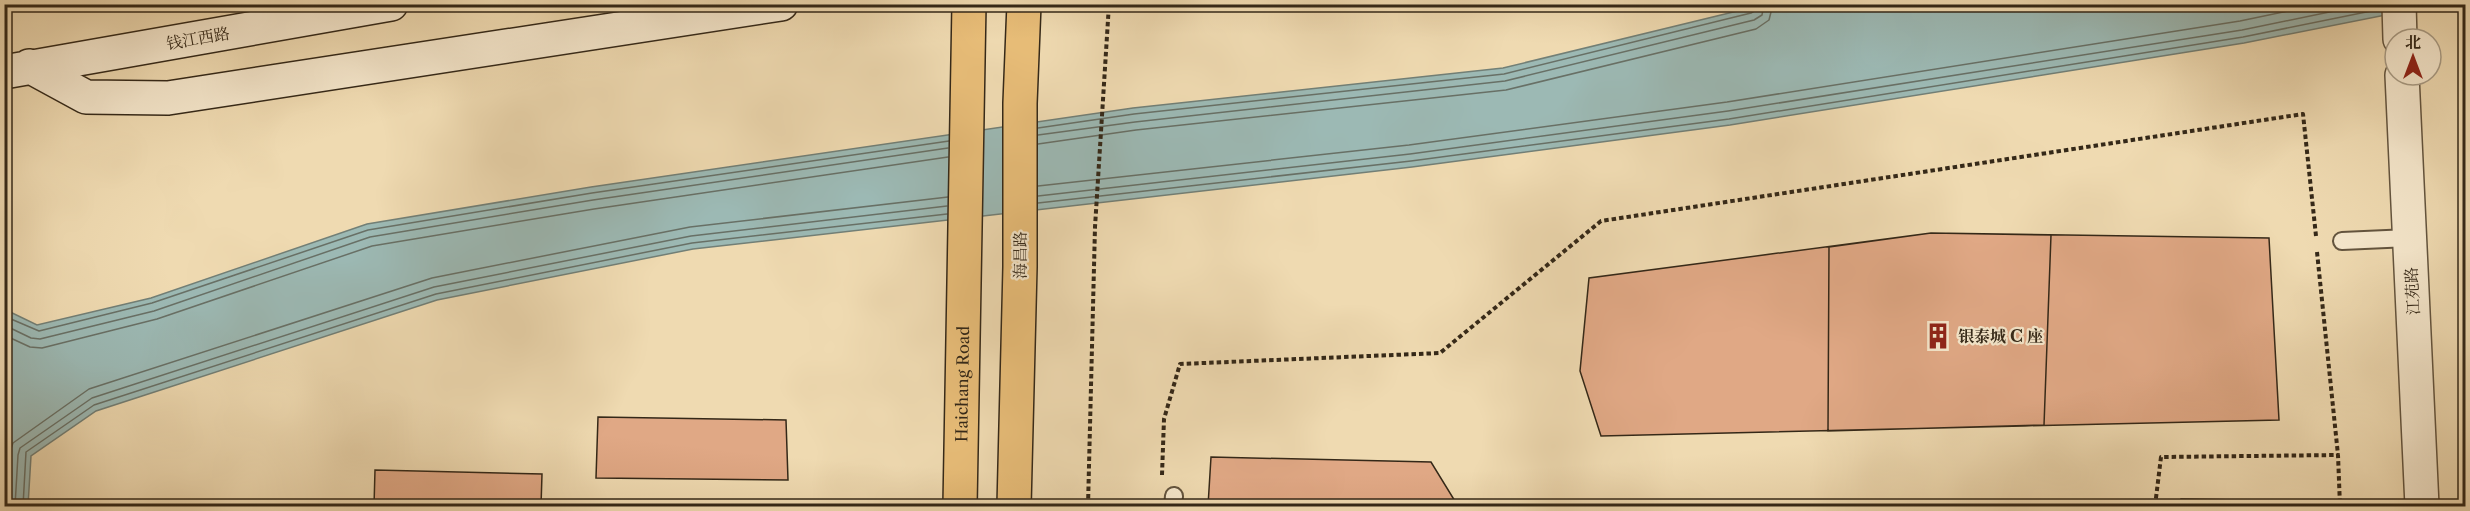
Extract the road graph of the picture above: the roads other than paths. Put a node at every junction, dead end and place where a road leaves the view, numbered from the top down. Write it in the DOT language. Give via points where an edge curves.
graph roads {
  1 [pos="392,4"];
  2 [pos="781,4"];
  3 [pos="969,4"];
  4 [pos="1024,4"];
  5 [pos="344,9"];
  6 [pos="17,69"];
  7 [pos="2403,87"];
  8 [pos="2409,238"];
  9 [pos="2342,240"];
  10 [pos="960,507"];
  11 [pos="1014,507"];
  12 [pos="2422,507"];
  1 -- 5 [label="main road, 钱江西路"];
  2 -- 6 [label="main road" via="168,98 86,97"];
  3 -- 10 [label="main road, Haichang Road"];
  4 -- 11 [label="main road, 海昌路"];
  5 -- 6 [label="main road, 钱江西路"];
  7 -- 8 [label="main road, 江苑路"];
  8 -- 9 [label="lane"];
  8 -- 12 [label="main road, 江苑路"];
}
